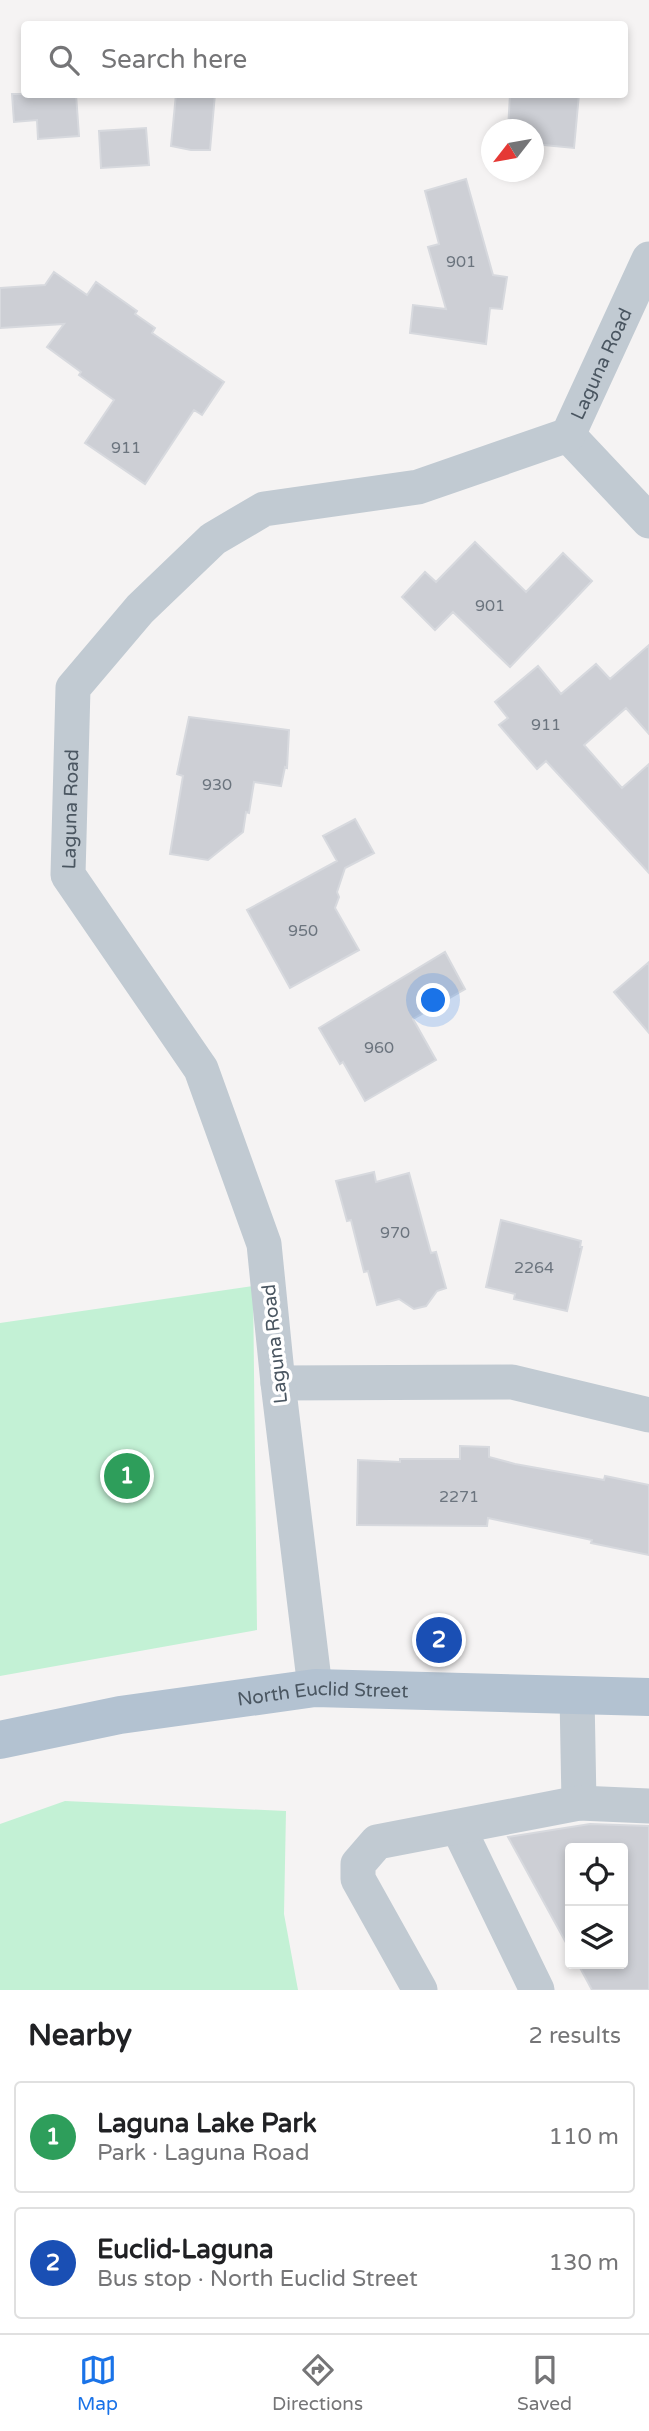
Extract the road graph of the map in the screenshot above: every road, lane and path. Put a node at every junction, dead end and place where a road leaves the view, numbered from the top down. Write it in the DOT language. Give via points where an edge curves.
graph roads {
  1 [pos="649,259"];
  2 [pos="568,435"];
  3 [pos="649,521"];
  4 [pos="278,1383"];
  5 [pos="649,1415"];
  6 [pos="315,1688"];
  7 [pos="577,1695"];
  8 [pos="649,1697"];
  9 [pos="0,1740"];
  10 [pos="579,1802"];
  11 [pos="649,1806"];
  12 [pos="458,1827"];
  13 [pos="420,1990"];
  14 [pos="537,1990"];
  1 -- 2 [label="street, Laguna Road"];
  2 -- 3 [label="street"];
  2 -- 4 [label="street, Laguna Road" via="418,487 264,509 213,539 140,609 73,688 68,875 201,1069 264,1244"];
  4 -- 5 [label="street" via="512,1382"];
  4 -- 6 [label="street, Laguna Road"];
  6 -- 7 [label="main road, North Euclid Street"];
  6 -- 9 [label="main road, North Euclid Street" via="120,1715"];
  7 -- 8 [label="main road, North Euclid Street"];
  7 -- 10 [label="street"];
  10 -- 11 [label="street"];
  10 -- 12 [label="street"];
  12 -- 13 [label="street" via="377,1842 358,1864 358,1879"];
  12 -- 14 [label="street"];
}
